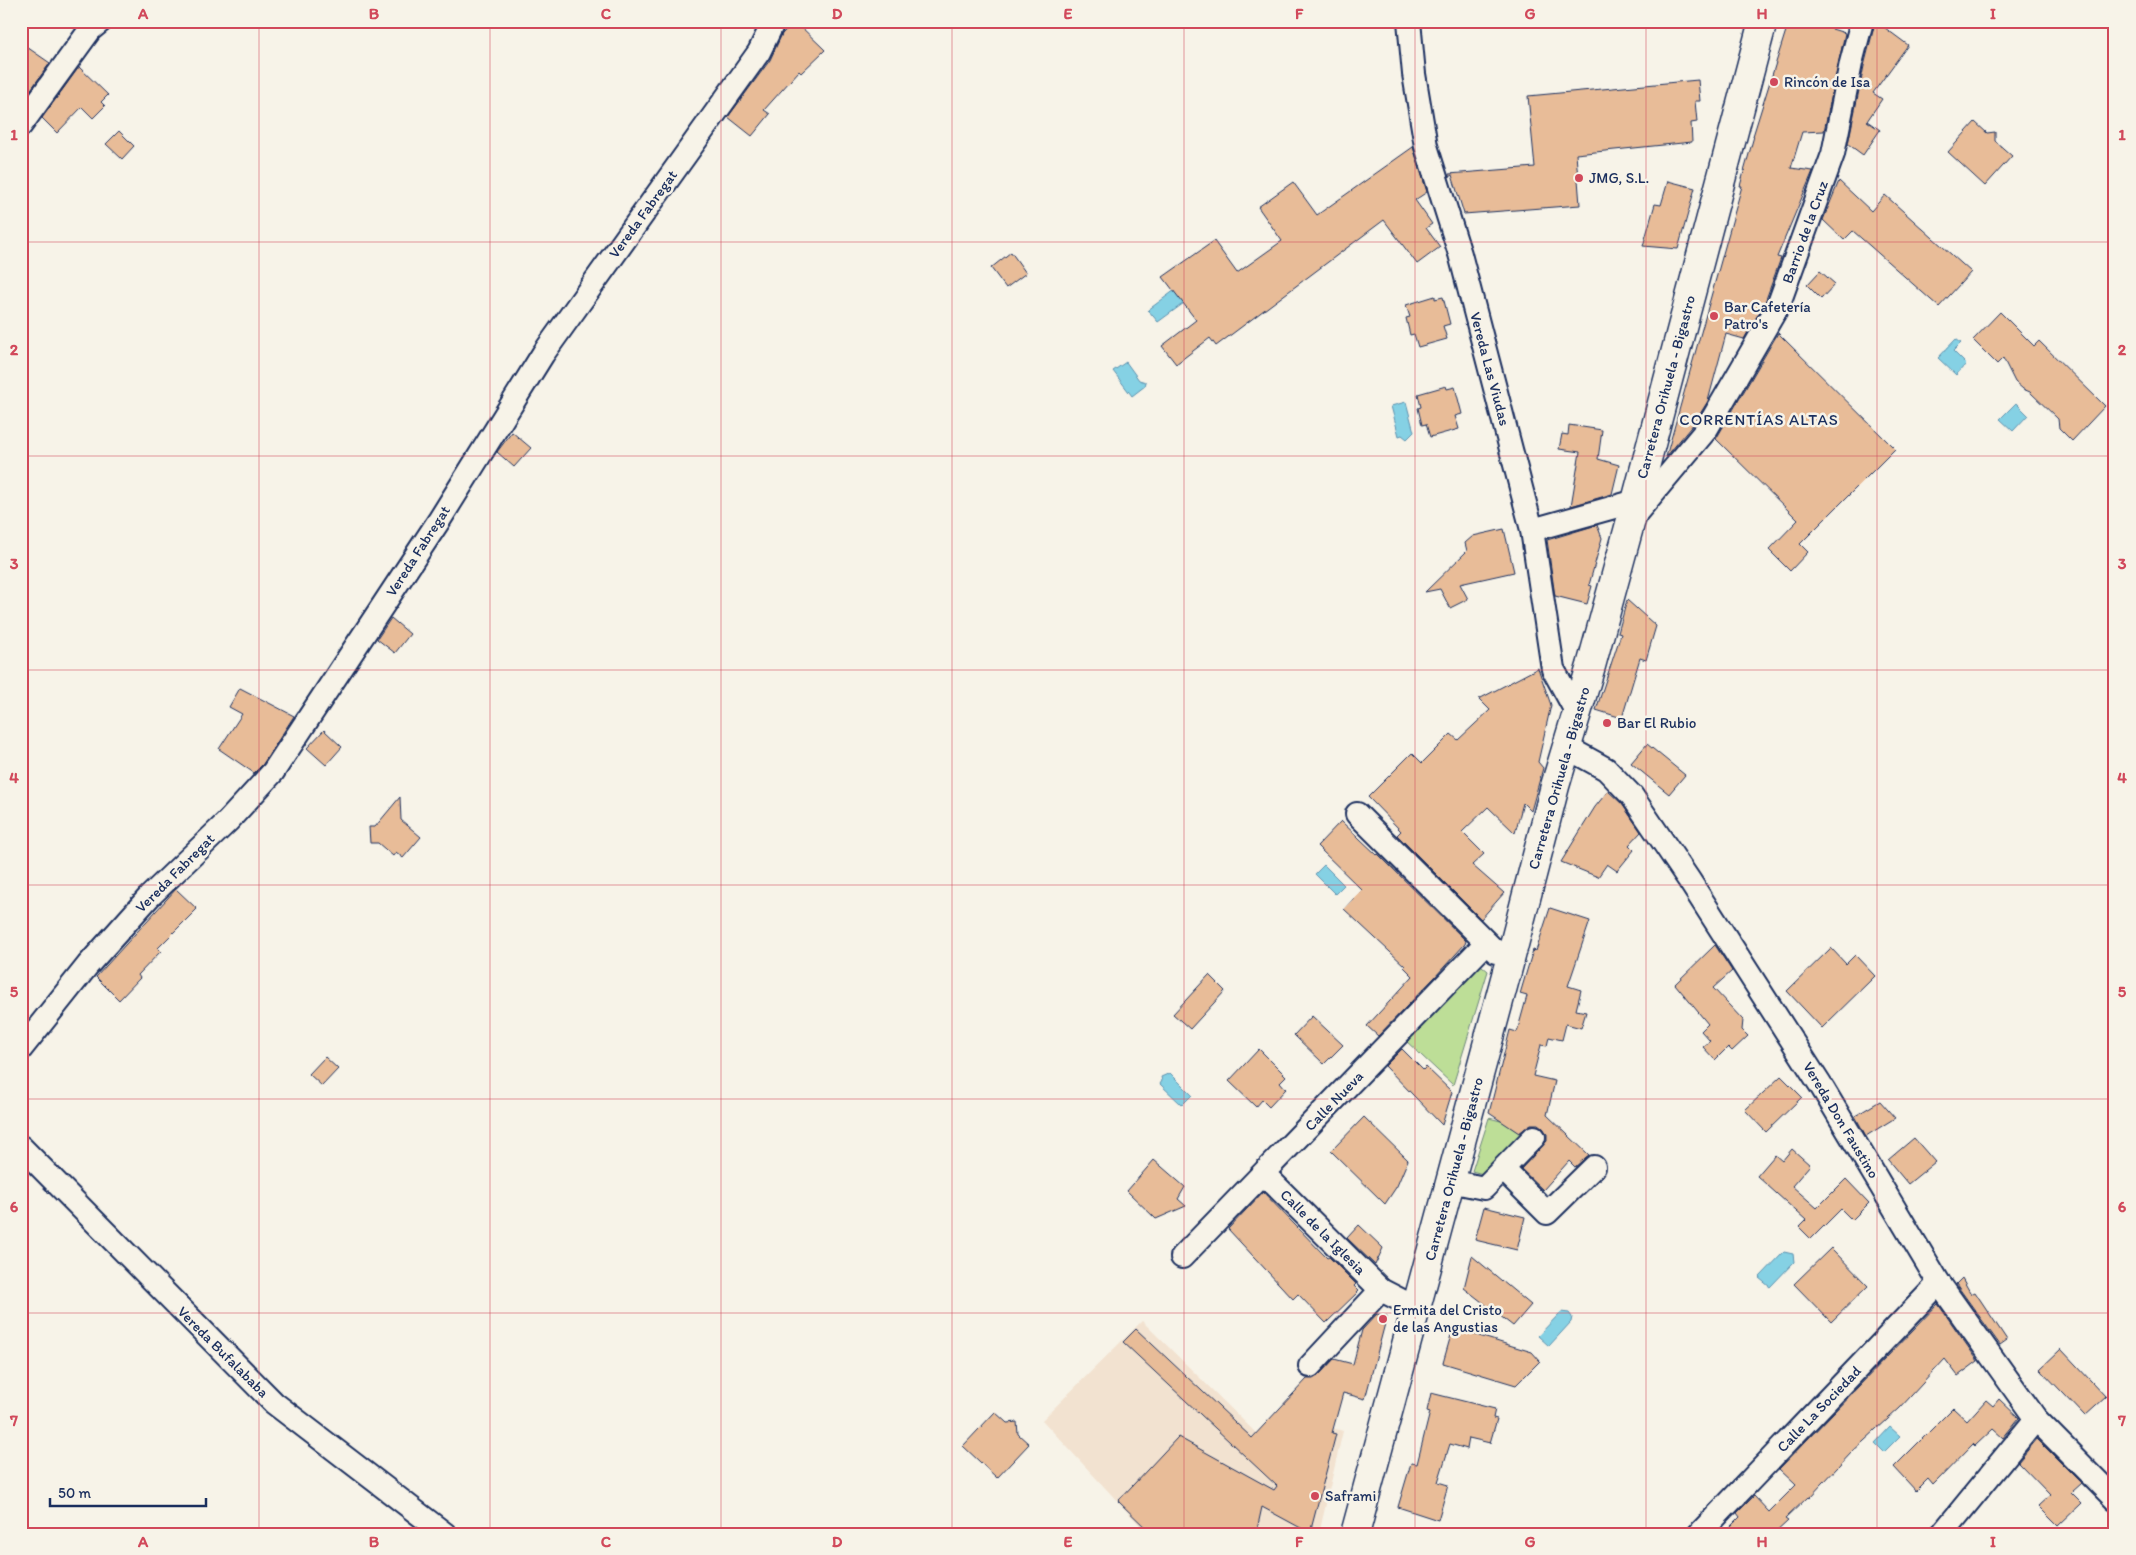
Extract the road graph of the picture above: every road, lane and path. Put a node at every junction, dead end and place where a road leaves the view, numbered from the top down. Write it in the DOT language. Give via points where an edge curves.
graph roads {
  1 [pos="101,21"];
  2 [pos="774,21"];
  3 [pos="1409,21"];
  4 [pos="1763,21"];
  5 [pos="1862,21"];
  6 [pos="21,125"];
  7 [pos="1633,510"];
  8 [pos="1532,530"];
  9 [pos="1578,713"];
  10 [pos="1566,748"];
  11 [pos="1357,814"];
  12 [pos="1486,943"];
  13 [pos="1509,964"];
  14 [pos="21,1048"];
  15 [pos="1534,1137"];
  16 [pos="21,1147"];
  17 [pos="1594,1167"];
  18 [pos="1503,1169"];
  19 [pos="1264,1174"];
  20 [pos="1450,1181"];
  21 [pos="1182,1257"];
  22 [pos="1939,1284"];
  23 [pos="1382,1290"];
  24 [pos="1416,1308"];
  25 [pos="1310,1366"];
  26 [pos="2036,1419"];
  27 [pos="2115,1499"];
  28 [pos="445,1534"];
  29 [pos="1355,1534"];
  30 [pos="1699,1534"];
  31 [pos="1942,1534"];
  1 -- 6 [label="street" via="90,30"];
  2 -- 14 [label="street, Vereda Fabregat" via="759,52 543,354 440,519 273,772 228,821 149,897"];
  3 -- 8 [label="street, Vereda Las Viudas" via="1426,146 1460,254"];
  4 -- 7 [label="main road, Carretera Orihuela - Bigastro"];
  5 -- 7 [label="street, Barrio de la Cruz" via="1834,154 1778,306 1706,430"];
  7 -- 8 [label="street"];
  7 -- 9 [label="main road, Carretera Orihuela - Bigastro"];
  8 -- 9 [label="street, Vereda Las Viudas" via="1552,669"];
  9 -- 10 [label="main road, Carretera Orihuela - Bigastro"];
  10 -- 13 [label="main road, Carretera Orihuela - Bigastro"];
  10 -- 22 [label="street, Vereda Don Faustino" via="1606,769 1632,796 1823,1089"];
  11 -- 12 [label="street"];
  12 -- 13 [label="street"];
  12 -- 19 [label="street, Calle Nueva"];
  13 -- 20 [label="main road, Carretera Orihuela - Bigastro"];
  15 -- 18 [label="street"];
  16 -- 28 [label="street, Vereda Bufalababa" via="274,1403"];
  17 -- 18 [label="street" via="1547,1214"];
  18 -- 20 [label="street" via="1484,1188"];
  19 -- 21 [label="street, Calle Nueva"];
  19 -- 23 [label="street, Calle de la Iglesia"];
  20 -- 24 [label="main road, Carretera Orihuela - Bigastro"];
  22 -- 26 [label="street, Vereda Don Faustino"];
  22 -- 30 [label="street, Calle La Sociedad"];
  23 -- 24 [label="street, Calle de la Iglesia"];
  23 -- 25 [label="street"];
  24 -- 29 [label="main road, Carretera Orihuela - Bigastro"];
  26 -- 27 [label="street, Vereda Don Faustino"];
  26 -- 31 [label="street"];
}
